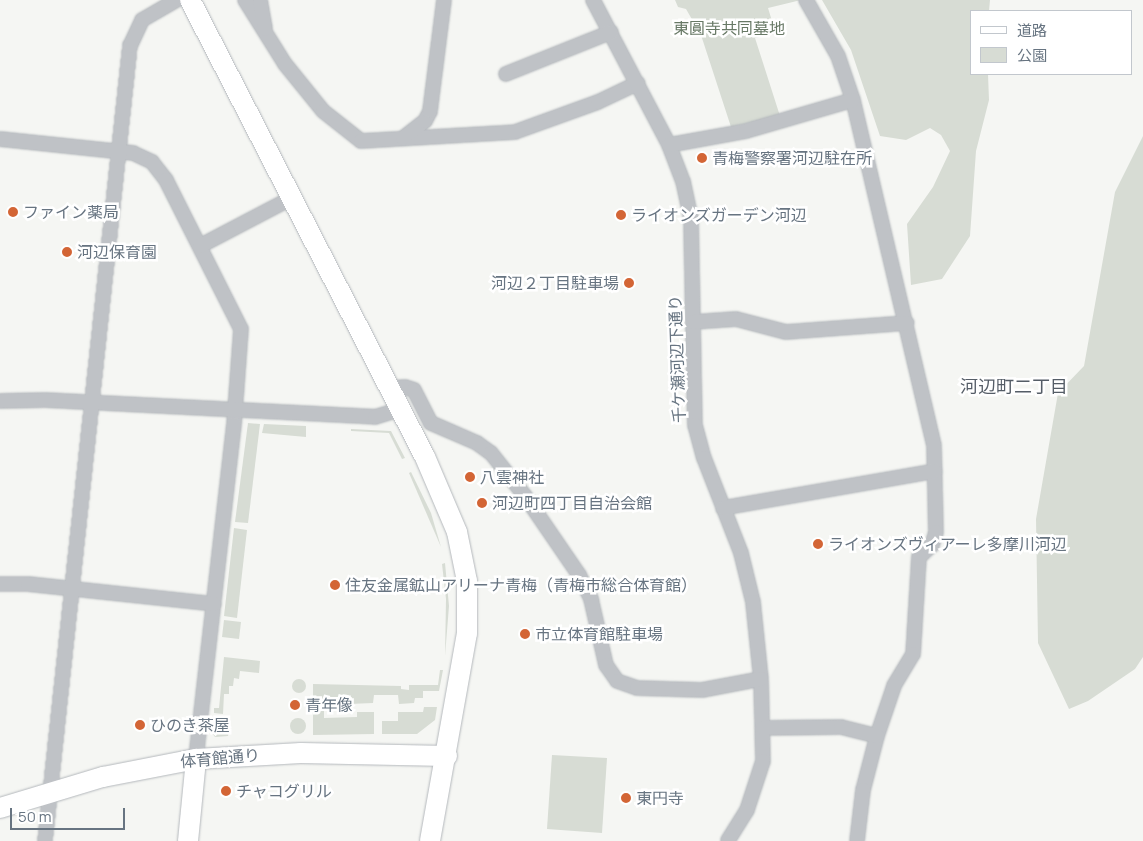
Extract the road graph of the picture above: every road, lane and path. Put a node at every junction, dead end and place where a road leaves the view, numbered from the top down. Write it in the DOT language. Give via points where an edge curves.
graph roads {
  1 [pos="176,0"];
  2 [pos="190,0"];
  3 [pos="245,0"];
  4 [pos="260,0"];
  5 [pos="444,0"];
  6 [pos="593,0"];
  7 [pos="806,0"];
  8 [pos="610,32"];
  9 [pos="266,34"];
  10 [pos="506,74"];
  11 [pos="638,83"];
  12 [pos="853,100"];
  13 [pos="403,138"];
  14 [pos="0,139"];
  15 [pos="669,145"];
  16 [pos="119,152"];
  17 [pos="292,198"];
  18 [pos="200,246"];
  19 [pos="693,322"];
  20 [pos="907,323"];
  21 [pos="390,388"];
  22 [pos="0,401"];
  23 [pos="93,402"];
  24 [pos="235,409"];
  25 [pos="401,409"];
  26 [pos="935,472"];
  27 [pos="723,508"];
  28 [pos="0,584"];
  29 [pos="72,589"];
  30 [pos="214,604"];
  31 [pos="761,679"];
  32 [pos="763,728"];
  33 [pos="877,736"];
  34 [pos="447,756"];
  35 [pos="196,758"];
  36 [pos="50,792"];
  37 [pos="0,808"];
  38 [pos="45,841"];
  39 [pos="188,841"];
  40 [pos="430,841"];
  41 [pos="728,841"];
  42 [pos="857,841"];
  1 -- 16 [label="street" via="147,16 132,38"];
  2 -- 17 [label="street"];
  3 -- 9 [label="street"];
  4 -- 9 [label="street"];
  5 -- 13 [label="street" via="430,111 425,121"];
  6 -- 8 [label="street, 千ケ瀬河辺下通り"];
  7 -- 12 [label="street" via="838,56"];
  8 -- 10 [label="street"];
  8 -- 11 [label="street, 千ケ瀬河辺下通り"];
  9 -- 13 [label="street" via="285,64 323,111 349,134 372,143"];
  11 -- 13 [label="street" via="598,102 516,132"];
  11 -- 15 [label="street, 千ケ瀬河辺下通り"];
  12 -- 15 [label="street" via="746,131"];
  12 -- 20 [label="street"];
  14 -- 16 [label="street"];
  15 -- 19 [label="street, 千ケ瀬河辺下通り" via="683,181 691,220"];
  16 -- 18 [label="street" via="142,156 159,169"];
  16 -- 23 [label="street"];
  17 -- 18 [label="street"];
  17 -- 21 [label="street"];
  18 -- 24 [label="street" via="241,329"];
  19 -- 20 [label="street" via="736,319 786,332"];
  19 -- 27 [label="street, 千ケ瀬河辺下通り" via="694,418 704,458"];
  20 -- 26 [label="street" via="924,415 934,446"];
  21 -- 25 [label="street"];
  21 -- 31 [label="street" via="405,386 414,390 432,423 477,443 491,453 519,488 583,583 591,599 606,665 617,681 637,688 702,690"];
  22 -- 23 [label="street"];
  23 -- 24 [label="street"];
  23 -- 29 [label="street"];
  24 -- 25 [label="street" via="375,417"];
  24 -- 30 [label="street"];
  25 -- 34 [label="street" via="448,508 467,581 467,634"];
  26 -- 27 [label="street"];
  26 -- 33 [label="street" via="936,532 932,545 919,557 913,654 894,686"];
  27 -- 31 [label="street, 千ケ瀬河辺下通り" via="748,576"];
  28 -- 29 [label="street"];
  29 -- 30 [label="street"];
  29 -- 36 [label="street"];
  30 -- 35 [label="street"];
  31 -- 32 [label="street, 千ケ瀬河辺下通り"];
  32 -- 33 [label="street" via="841,727"];
  32 -- 41 [label="street, 千ケ瀬河辺下通り" via="763,761 747,810"];
  33 -- 42 [label="street" via="863,790"];
  34 -- 35 [label="street, 体育館通り" via="300,753"];
  34 -- 40 [label="street"];
  35 -- 36 [label="street, 体育館通り" via="131,770"];
  35 -- 39 [label="street"];
  36 -- 37 [label="street, 体育館通り"];
  36 -- 38 [label="street"];
}
